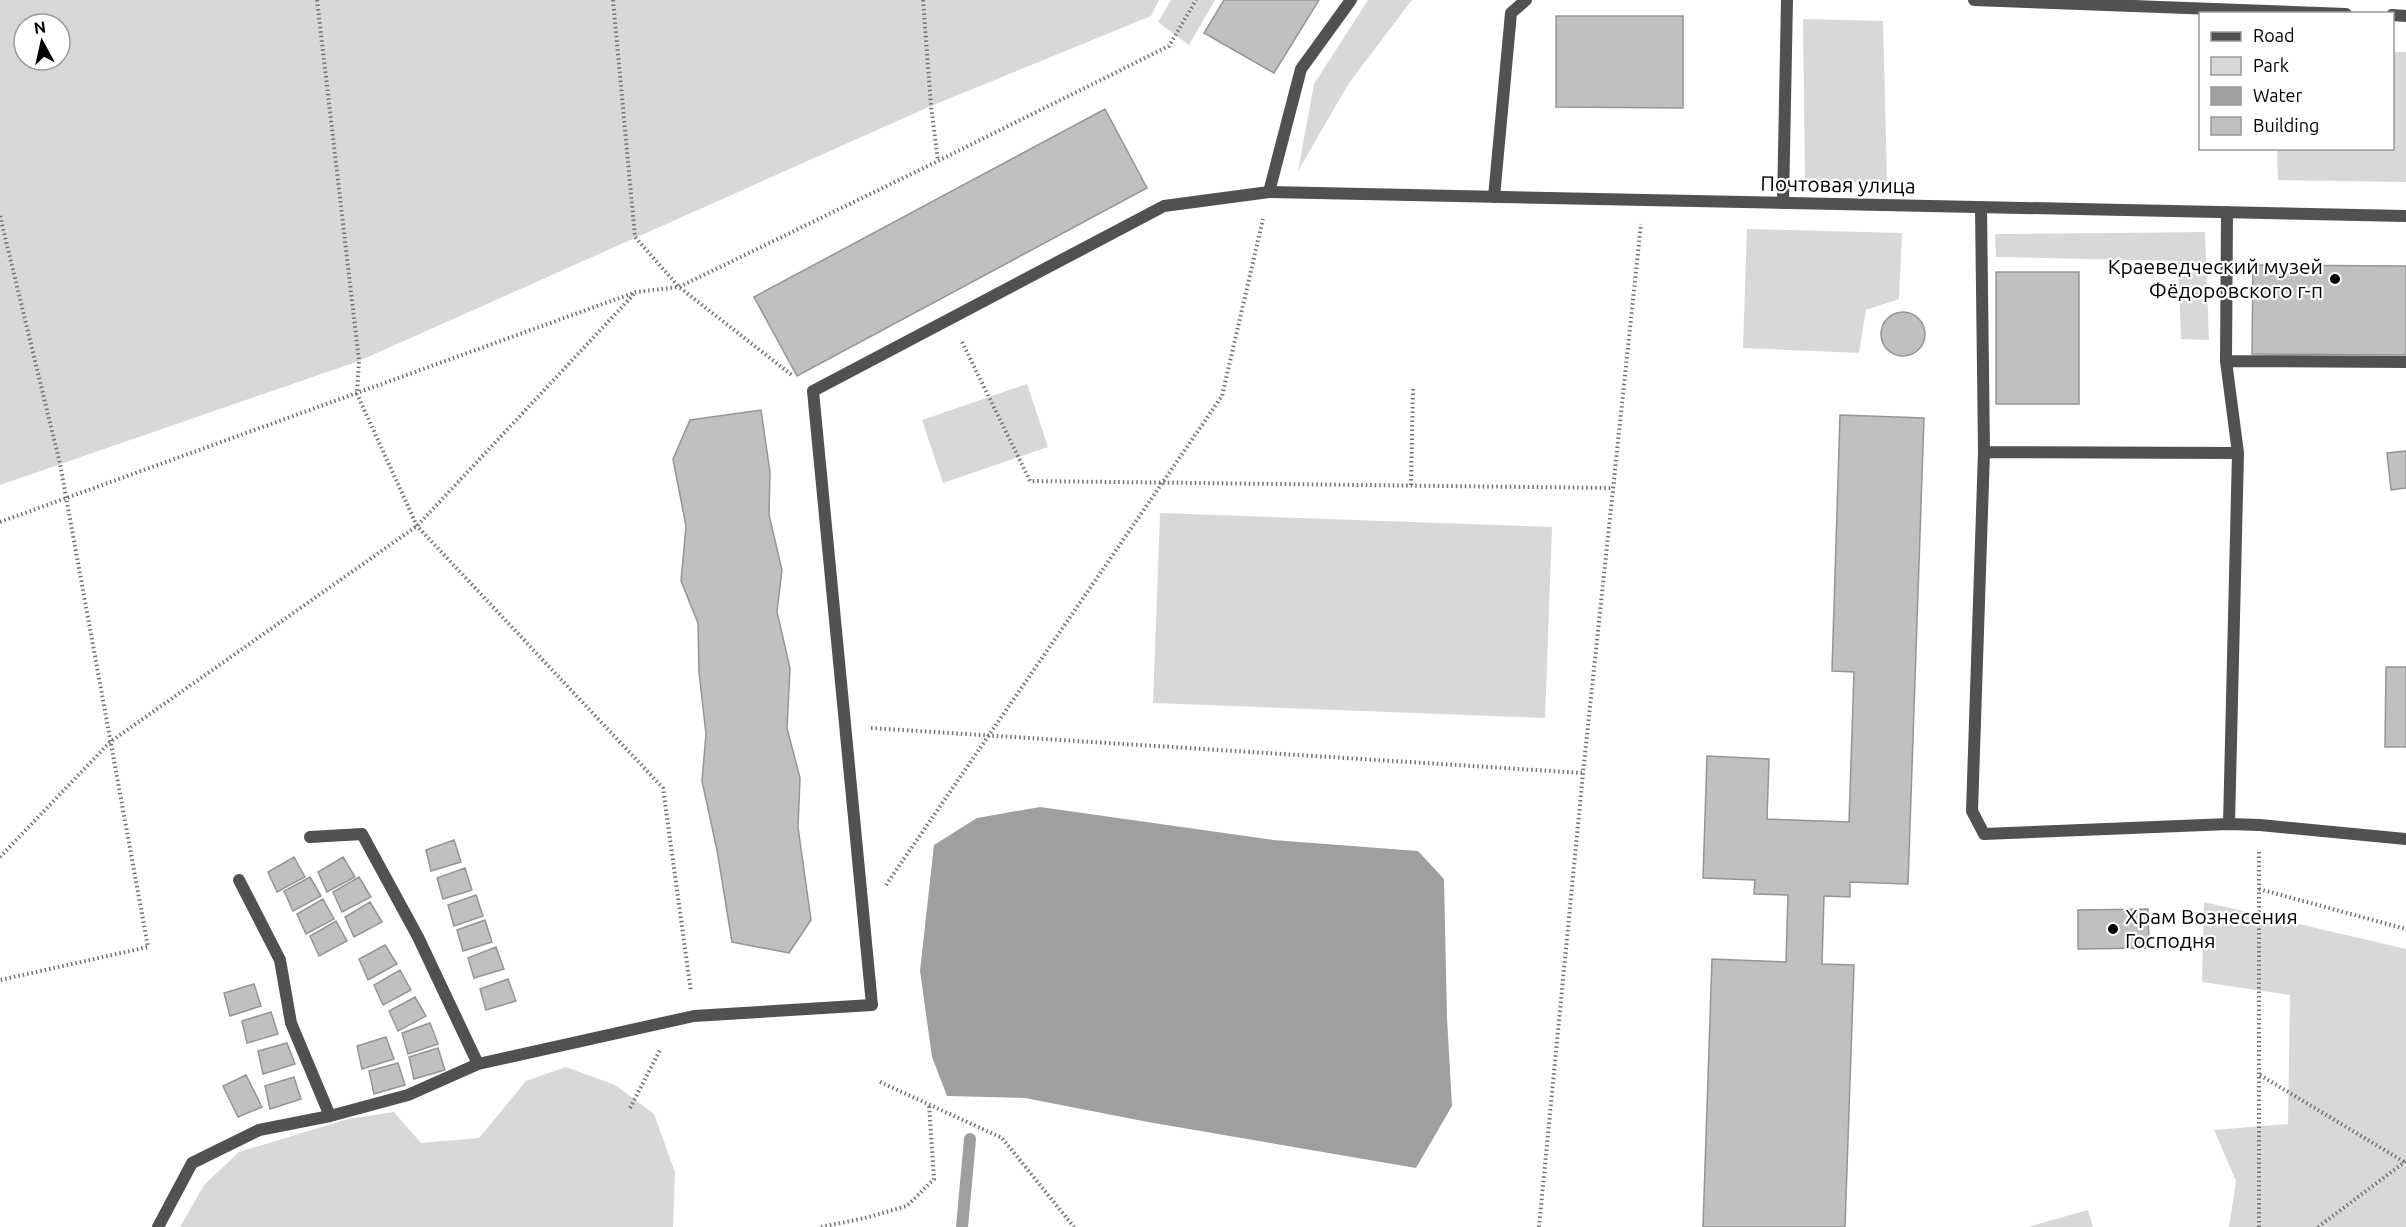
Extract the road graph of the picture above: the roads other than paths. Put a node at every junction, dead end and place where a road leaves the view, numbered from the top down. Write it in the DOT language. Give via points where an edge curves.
graph roads {
  1 [pos="1352,0"];
  2 [pos="1526,0"];
  3 [pos="1787,0"];
  4 [pos="1974,0"];
  5 [pos="2020,1"];
  6 [pos="2195,4"];
  7 [pos="2316,12"];
  8 [pos="1269,192"];
  9 [pos="1494,196"];
  10 [pos="1783,203"];
  11 [pos="1981,207"];
  12 [pos="2227,212"];
  13 [pos="2406,216"];
  14 [pos="2226,361"];
  15 [pos="2406,362"];
  16 [pos="1984,452"];
  17 [pos="2238,453"];
  18 [pos="2229,824"];
  19 [pos="310,837"];
  20 [pos="2406,839"];
  21 [pos="239,880"];
  22 [pos="478,1064"];
  23 [pos="330,1116"];
  24 [pos="158,1227"];
  1 -- 8 [label="street" via="1301,69"];
  2 -- 9 [label="street" via="1511,13"];
  3 -- 10 [label="street"];
  4 -- 5 [label="street"];
  5 -- 6 [label="street"];
  6 -- 7 [label="street"];
  8 -- 9 [label="street, Почтовая улица"];
  8 -- 22 [label="street, Почтовая улица" via="1164,206 813,391 872,1005 694,1017"];
  9 -- 10 [label="street, Почтовая улица"];
  10 -- 11 [label="street, Почтовая улица"];
  11 -- 12 [label="street, Почтовая улица"];
  11 -- 16 [label="street"];
  12 -- 13 [label="street, Почтовая улица"];
  12 -- 14 [label="street"];
  14 -- 15 [label="street"];
  14 -- 17 [label="street"];
  16 -- 17 [label="street"];
  16 -- 18 [label="street" via="1972,811 1984,834"];
  17 -- 18 [label="street"];
  18 -- 20 [label="street"];
  19 -- 22 [label="street" via="362,834 418,937"];
  21 -- 23 [label="street" via="280,960 291,1023"];
  22 -- 23 [label="street" via="408,1095"];
  23 -- 24 [label="street" via="259,1130 192,1163"];
}
